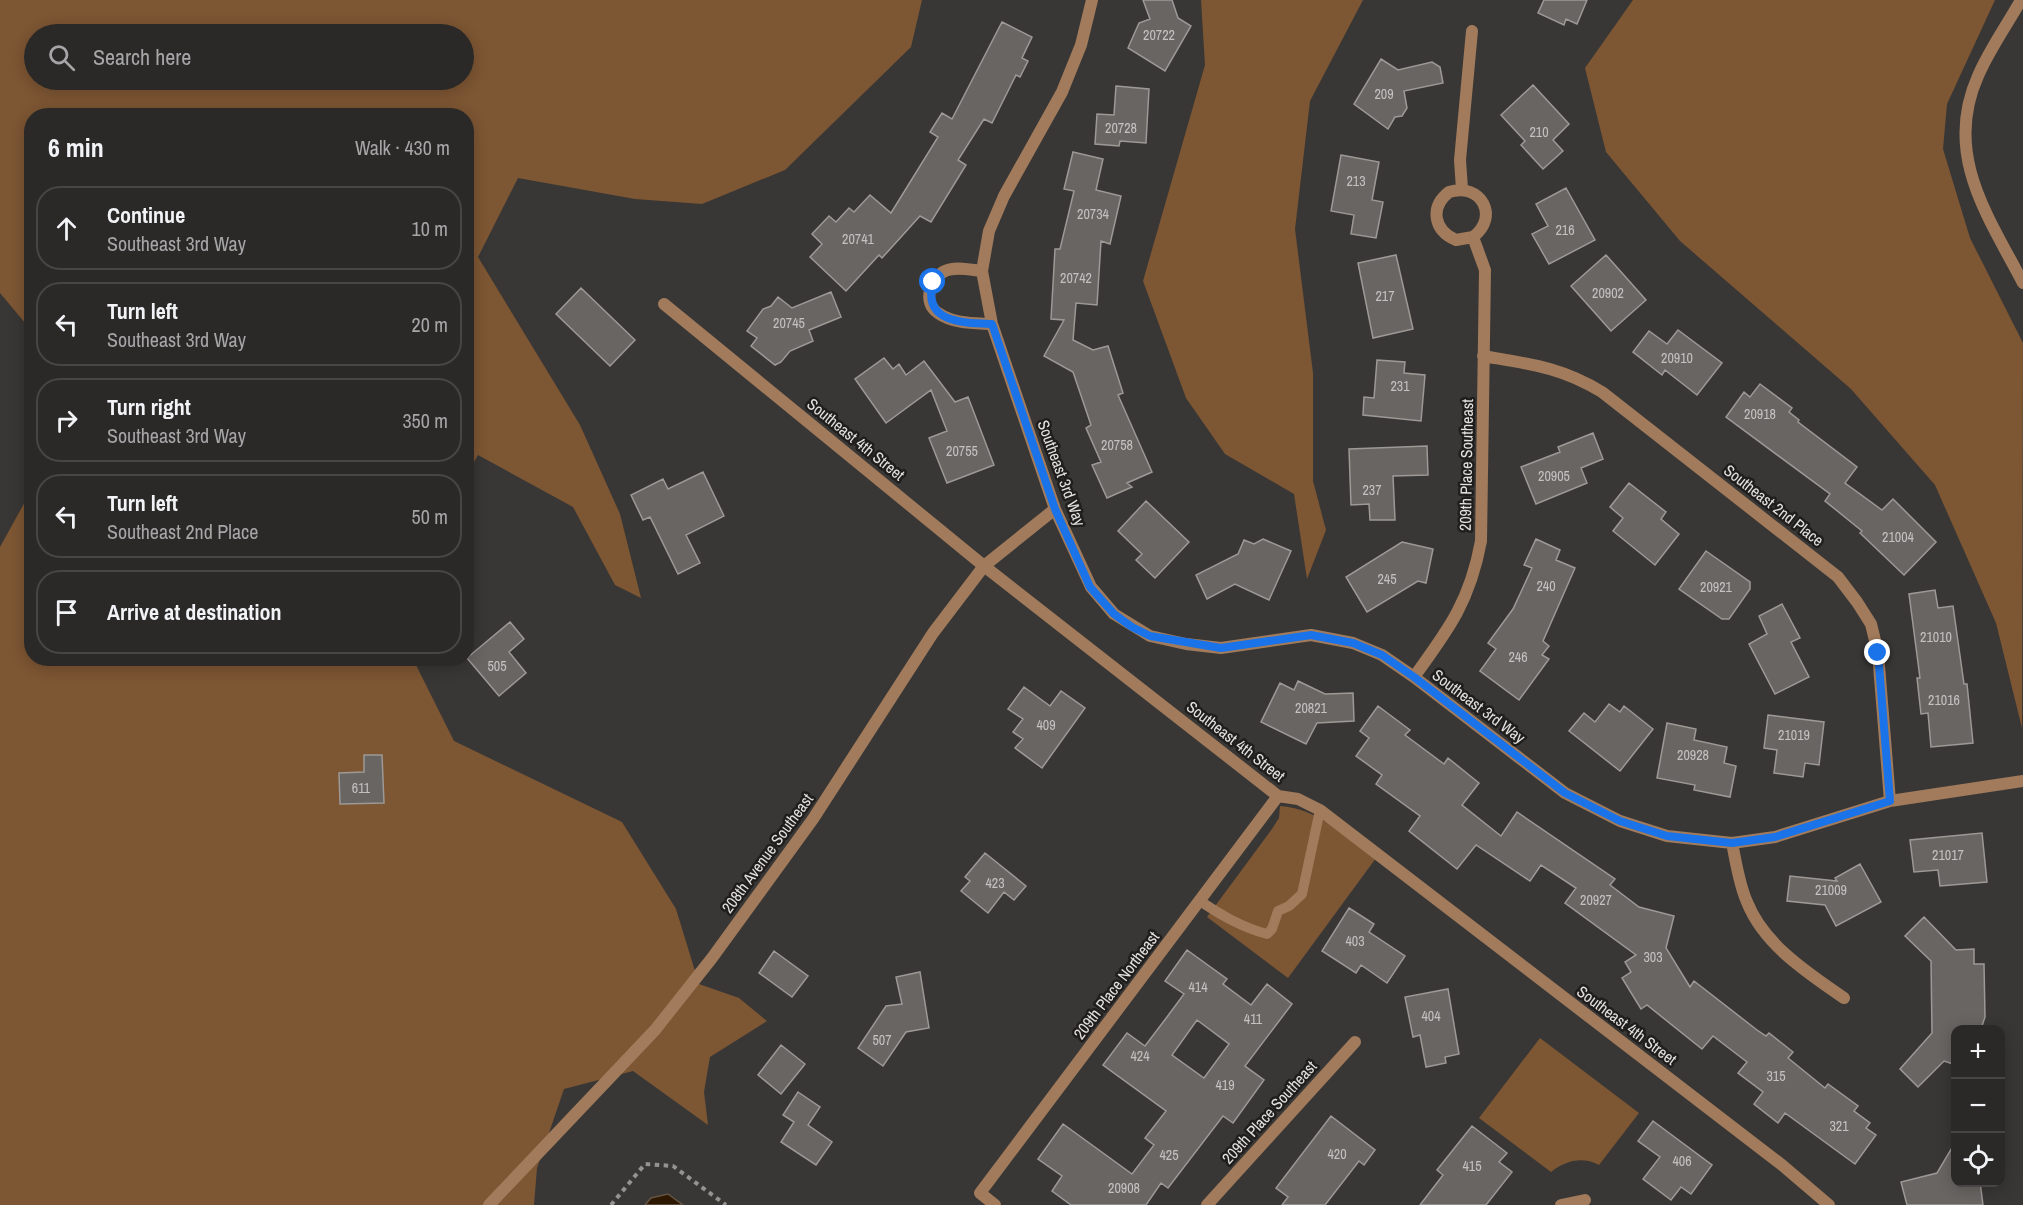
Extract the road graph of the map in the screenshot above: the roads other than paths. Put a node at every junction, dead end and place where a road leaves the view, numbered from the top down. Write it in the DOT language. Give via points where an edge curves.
graph roads {
  1 [pos="1092,0"];
  2 [pos="2022,0"];
  3 [pos="1472,31"];
  4 [pos="1462,189"];
  5 [pos="1473,237"];
  6 [pos="982,271"];
  7 [pos="2023,283"];
  8 [pos="664,304"];
  9 [pos="992,324"];
  10 [pos="1483,356"];
  11 [pos="1055,509"];
  12 [pos="984,566"];
  13 [pos="1414,677"];
  14 [pos="2023,781"];
  15 [pos="1278,796"];
  16 [pos="1890,801"];
  17 [pos="1320,810"];
  18 [pos="1732,843"];
  19 [pos="1200,901"];
  20 [pos="1844,998"];
  21 [pos="1355,1042"];
  22 [pos="1584,1200"];
  23 [pos="489,1205"];
  24 [pos="995,1205"];
  25 [pos="1207,1205"];
  26 [pos="1561,1205"];
  27 [pos="1829,1205"];
  1 -- 6 [label="street, Southeast 3rd Way" via="1081,45 1062,92 989,231"];
  2 -- 7 [label="street" via="1978,74 1966,126 1971,182"];
  3 -- 4 [label="street" via="1460,160"];
  4 -- 5 [label="street" via="1475,193 1486,207 1485,224"];
  4 -- 5 [label="street" via="1442,197 1437,205 1437,222 1441,230 1456,240"];
  5 -- 10 [label="street, 209th Place Southeast" via="1485,270"];
  6 -- 9 [label="street, Southeast 3rd Way"];
  6 -- 9 [label="street" via="945,271 933,282 931,307 938,314 962,322"];
  8 -- 12 [label="street, Southeast 4th Street"];
  9 -- 11 [label="street, Southeast 3rd Way"];
  10 -- 13 [label="street, 209th Place Southeast" via="1481,541 1475,573 1453,623"];
  10 -- 16 [label="street, Southeast 2nd Place" via="1553,368 1593,387 1838,577 1871,624 1878,653"];
  11 -- 12 [label="street, 208th Avenue Southeast"];
  11 -- 13 [label="street, Southeast 3rd Way" via="1090,587 1114,614 1150,636 1221,648 1311,635 1331,637 1382,655"];
  12 -- 15 [label="street, Southeast 4th Street"];
  12 -- 23 [label="street, 208th Avenue Southeast" via="933,633 813,819 712,958 655,1030"];
  13 -- 18 [label="street, Southeast 3rd Way" via="1565,793 1594,810 1667,836"];
  14 -- 16 [label="street, Southeast 3rd Way"];
  15 -- 17 [label="street, Southeast 4th Street"];
  15 -- 19 [label="street, 209th Place Northeast"];
  16 -- 18 [label="street, Southeast 3rd Way" via="1775,837"];
  17 -- 19 [label="lane" via="1302,894 1278,911 1267,934 1230,921"];
  17 -- 27 [label="street, Southeast 4th Street"];
  18 -- 20 [label="street" via="1747,903 1764,931 1800,968"];
  19 -- 24 [label="street, 209th Place Northeast" via="980,1194"];
  21 -- 25 [label="street, 209th Place Southeast"];
  22 -- 26 [label="street"];
}
